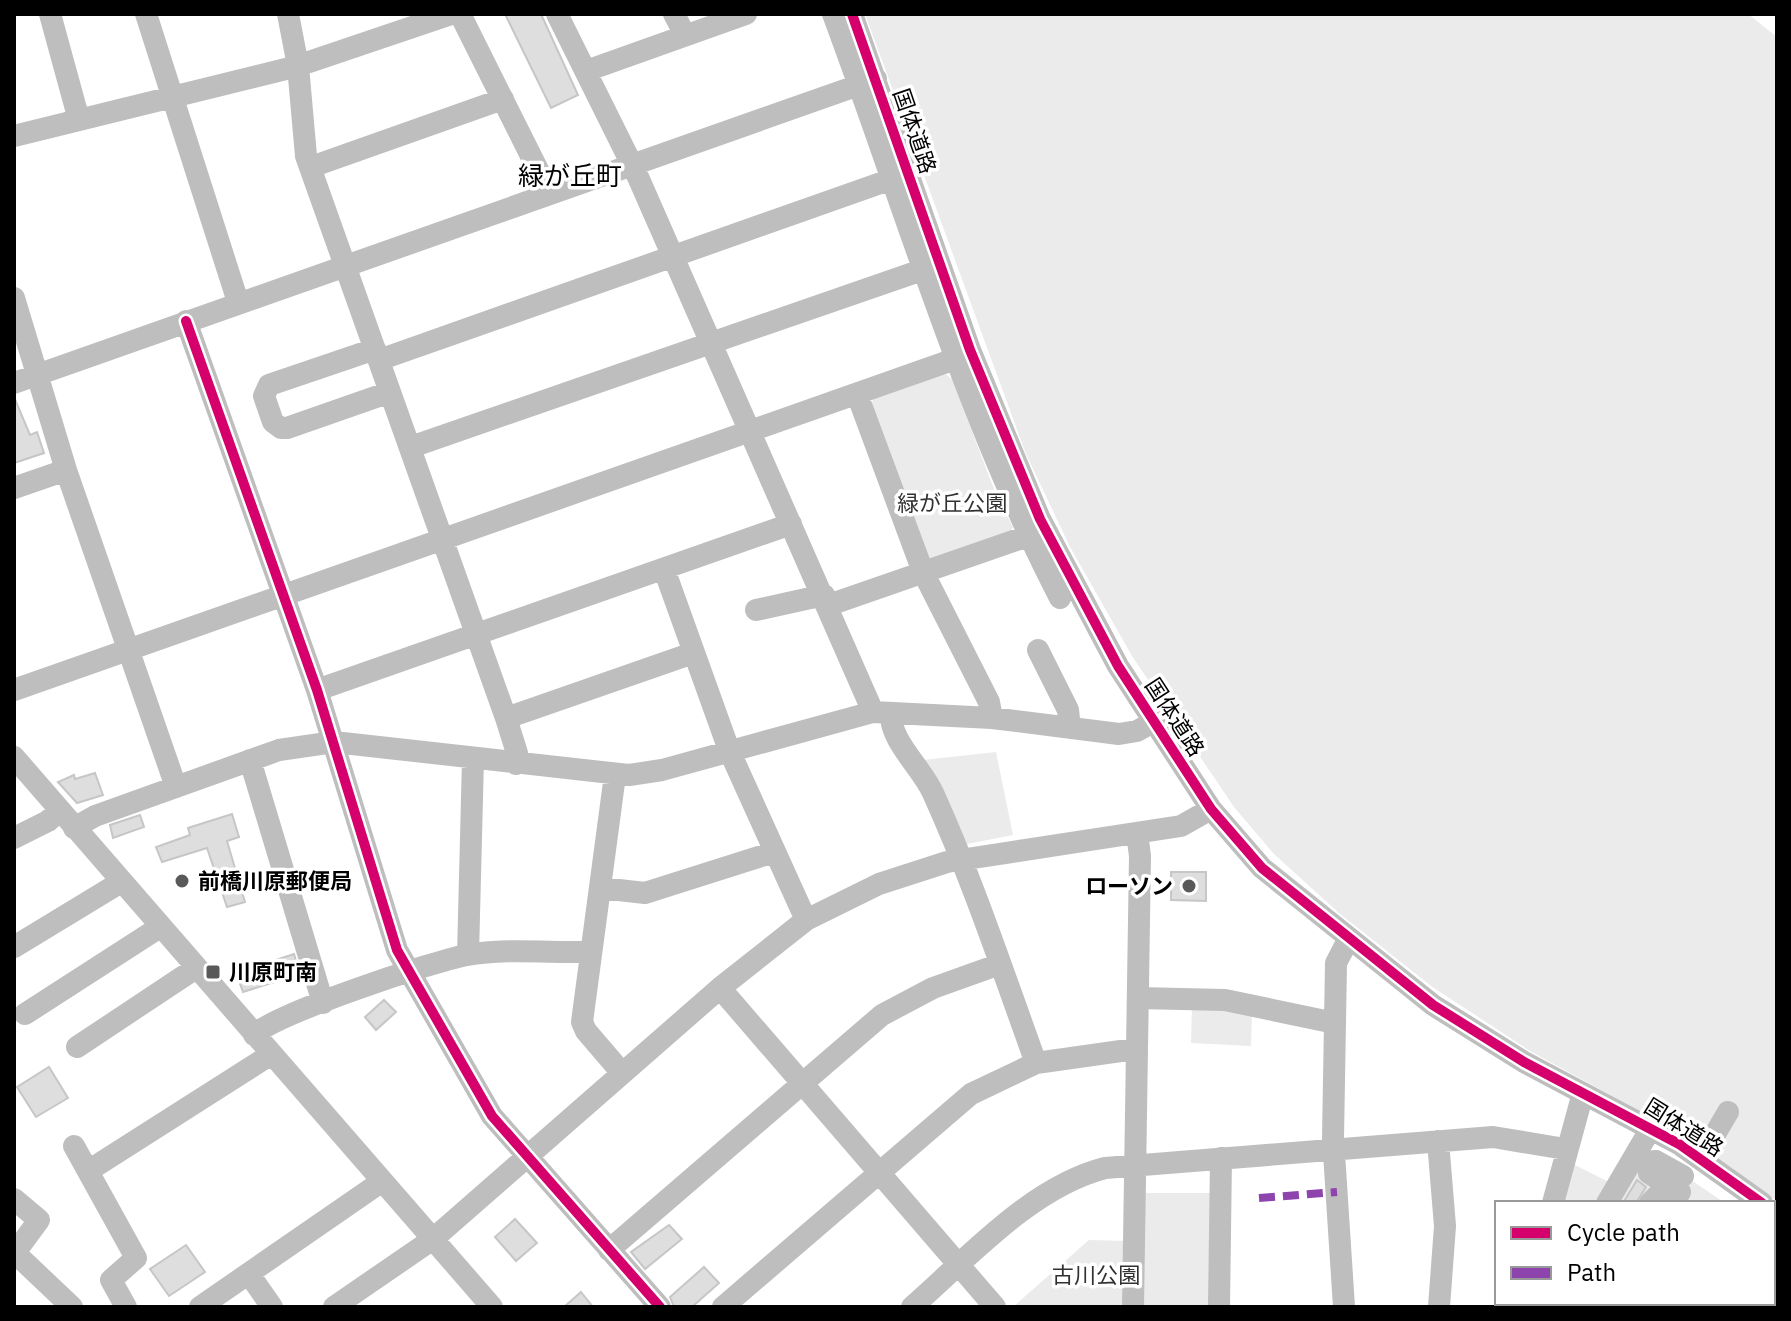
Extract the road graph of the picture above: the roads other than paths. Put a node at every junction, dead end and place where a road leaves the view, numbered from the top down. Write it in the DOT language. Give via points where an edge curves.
graph roads {
  1 [pos="50,14"];
  2 [pos="146,14"];
  3 [pos="288,14"];
  4 [pos="299,14"];
  5 [pos="451,14"];
  6 [pos="460,14"];
  7 [pos="557,14"];
  8 [pos="674,14"];
  9 [pos="746,14"];
  10 [pos="833,14"];
  11 [pos="852,14"];
  12 [pos="685,35"];
  13 [pos="304,64"];
  14 [pos="586,71"];
  15 [pos="867,83"];
  16 [pos="172,98"];
  17 [pos="503,99"];
  18 [pos="79,120"];
  19 [pos="14,136"];
  20 [pos="631,164"];
  21 [pos="311,167"];
  22 [pos="892,179"];
  23 [pos="549,192"];
  24 [pos="672,257"];
  25 [pos="345,265"];
  26 [pos="922,270"];
  27 [pos="14,298"];
  28 [pos="238,302"];
  29 [pos="186,321"];
  30 [pos="711,344"];
  31 [pos="377,354"];
  32 [pos="955,359"];
  33 [pos="36,375"];
  34 [pos="14,383"];
  35 [pos="390,392"];
  36 [pos="857,394"];
  37 [pos="748,432"];
  38 [pos="411,447"];
  39 [pos="66,470"];
  40 [pos="14,488"];
  41 [pos="791,524"];
  42 [pos="1028,536"];
  43 [pos="442,539"];
  44 [pos="664,569"];
  45 [pos="923,572"];
  46 [pos="283,595"];
  47 [pos="1060,598"];
  48 [pos="826,600"];
  49 [pos="756,610"];
  50 [pos="476,635"];
  51 [pos="127,650"];
  52 [pos="1038,650"];
  53 [pos="693,653"];
  54 [pos="14,690"];
  55 [pos="317,690"];
  56 [pos="882,712"];
  57 [pos="506,718"];
  58 [pos="992,718"];
  59 [pos="1153,722"];
  60 [pos="1070,728"];
  61 [pos="334,742"];
  62 [pos="729,750"];
  63 [pos="14,757"];
  64 [pos="473,759"];
  65 [pos="250,760"];
  66 [pos="516,764"];
  67 [pos="615,775"];
  68 [pos="176,787"];
  69 [pos="1211,809"];
  70 [pos="59,811"];
  71 [pos="74,828"];
  72 [pos="1137,833"];
  73 [pos="14,838"];
  74 [pos="774,852"];
  75 [pos="963,859"];
  76 [pos="121,882"];
  77 [pos="601,888"];
  78 [pos="806,920"];
  79 [pos="160,927"];
  80 [pos="1348,940"];
  81 [pos="14,947"];
  82 [pos="591,952"];
  83 [pos="468,955"];
  84 [pos="1000,964"];
  85 [pos="196,968"];
  86 [pos="410,972"];
  87 [pos="720,988"];
  88 [pos="1138,998"];
  89 [pos="323,1003"];
  90 [pos="25,1014"];
  91 [pos="1335,1023"];
  92 [pos="254,1035"];
  93 [pos="77,1047"];
  94 [pos="1135,1049"];
  95 [pos="270,1055"];
  96 [pos="1036,1063"];
  97 [pos="622,1073"];
  98 [pos="801,1083"];
  99 [pos="1583,1093"];
  100 [pos="1728,1112"];
  101 [pos="1651,1128"];
  102 [pos="1438,1141"];
  103 [pos="74,1146"];
  104 [pos="1708,1146"];
  105 [pos="1565,1149"];
  106 [pos="1334,1150"];
  107 [pos="527,1156"];
  108 [pos="1221,1158"];
  109 [pos="1135,1165"];
  110 [pos="88,1171"];
  111 [pos="878,1172"];
  112 [pos="1683,1176"];
  113 [pos="381,1182"];
  114 [pos="14,1199"];
  115 [pos="1553,1201"];
  116 [pos="1608,1201"];
  117 [pos="1652,1201"];
  118 [pos="1669,1201"];
  119 [pos="1674,1201"];
  120 [pos="1759,1201"];
  121 [pos="433,1239"];
  122 [pos="609,1250"];
  123 [pos="14,1254"];
  124 [pos="959,1266"];
  125 [pos="249,1274"];
  126 [pos="336,1306"];
  127 [pos="72,1307"];
  128 [pos="126,1307"];
  129 [pos="200,1307"];
  130 [pos="272,1307"];
  131 [pos="492,1307"];
  132 [pos="660,1307"];
  133 [pos="723,1307"];
  134 [pos="912,1307"];
  135 [pos="995,1307"];
  136 [pos="1133,1307"];
  137 [pos="1219,1307"];
  138 [pos="1344,1307"];
  139 [pos="1439,1307"];
  1 -- 18 [label="street"];
  2 -- 16 [label="street"];
  3 -- 13 [label="street"];
  4 -- 13 [label="street"];
  5 -- 13 [label="street"];
  6 -- 17 [label="street"];
  7 -- 14 [label="street"];
  8 -- 12 [label="street"];
  9 -- 12 [label="street"];
  10 -- 15 [label="street"];
  11 -- 15 [label="street, 国体道路"];
  12 -- 14 [label="street"];
  13 -- 16 [label="street"];
  13 -- 21 [label="street"];
  14 -- 20 [label="street"];
  15 -- 20 [label="street"];
  15 -- 22 [label="street"];
  15 -- 59 [label="street, 国体道路" via="1040,519"];
  16 -- 18 [label="street"];
  16 -- 28 [label="street"];
  17 -- 21 [label="street"];
  17 -- 23 [label="street"];
  18 -- 19 [label="street"];
  20 -- 23 [label="street"];
  20 -- 24 [label="street"];
  21 -- 25 [label="street"];
  22 -- 24 [label="street"];
  22 -- 26 [label="street"];
  23 -- 25 [label="street"];
  24 -- 30 [label="street"];
  24 -- 31 [label="street"];
  25 -- 28 [label="street"];
  25 -- 31 [label="street"];
  26 -- 30 [label="street"];
  26 -- 32 [label="street"];
  27 -- 33 [label="street"];
  28 -- 29 [label="street"];
  29 -- 33 [label="street"];
  29 -- 46 [label="street"];
  30 -- 37 [label="street"];
  30 -- 38 [label="street"];
  31 -- 35 [label="street"];
  31 -- 35 [label="street" via="269,385 264,396 273,422 287,428"];
  32 -- 36 [label="street"];
  32 -- 42 [label="street"];
  33 -- 34 [label="street"];
  33 -- 39 [label="street"];
  35 -- 38 [label="street"];
  36 -- 37 [label="street"];
  36 -- 45 [label="street"];
  37 -- 41 [label="street"];
  37 -- 43 [label="street"];
  38 -- 43 [label="street"];
  39 -- 40 [label="street"];
  39 -- 51 [label="street"];
  41 -- 44 [label="street"];
  41 -- 48 [label="street"];
  42 -- 45 [label="street"];
  42 -- 47 [label="street"];
  43 -- 46 [label="street"];
  43 -- 50 [label="street"];
  44 -- 50 [label="street"];
  44 -- 53 [label="street"];
  45 -- 48 [label="street"];
  45 -- 58 [label="street" via="989,702"];
  46 -- 51 [label="street"];
  46 -- 55 [label="street"];
  48 -- 49 [label="street"];
  48 -- 56 [label="street"];
  50 -- 55 [label="street"];
  50 -- 57 [label="street"];
  51 -- 54 [label="street"];
  51 -- 68 [label="street"];
  52 -- 60 [label="street" via="1068,710"];
  53 -- 57 [label="street"];
  53 -- 62 [label="street"];
  55 -- 61 [label="street"];
  56 -- 58 [label="street"];
  56 -- 62 [label="street"];
  56 -- 75 [label="street" via="924,773"];
  57 -- 66 [label="street"];
  58 -- 60 [label="street"];
  59 -- 60 [label="street" via="1119,734"];
  59 -- 69 [label="street, 国体道路"];
  61 -- 64 [label="street"];
  61 -- 65 [label="street"];
  61 -- 86 [label="street" via="393,942"];
  62 -- 67 [label="street" via="662,770"];
  62 -- 74 [label="street"];
  63 -- 70 [label="street"];
  64 -- 66 [label="street"];
  64 -- 83 [label="street"];
  65 -- 68 [label="street"];
  65 -- 89 [label="street"];
  66 -- 67 [label="street"];
  67 -- 77 [label="street"];
  68 -- 71 [label="street"];
  69 -- 72 [label="street" via="1181,826"];
  69 -- 80 [label="street, 国体道路" via="1262,868"];
  70 -- 71 [label="street"];
  70 -- 73 [label="street"];
  71 -- 76 [label="street"];
  72 -- 75 [label="street"];
  72 -- 88 [label="street"];
  74 -- 77 [label="street" via="645,893"];
  74 -- 78 [label="street"];
  75 -- 78 [label="street" via="879,884"];
  75 -- 84 [label="street"];
  76 -- 79 [label="street"];
  76 -- 81 [label="street"];
  77 -- 82 [label="street"];
  78 -- 87 [label="street"];
  79 -- 85 [label="street"];
  79 -- 90 [label="street"];
  80 -- 91 [label="street" via="1336,963"];
  80 -- 99 [label="street, 国体道路" via="1461,1025"];
  82 -- 83 [label="street"];
  82 -- 97 [label="street" via="583,1027"];
  83 -- 86 [label="street"];
  84 -- 96 [label="street"];
  84 -- 98 [label="street" via="933,988 892,1010"];
  85 -- 92 [label="street"];
  85 -- 93 [label="street"];
  86 -- 89 [label="street"];
  86 -- 107 [label="street" via="492,1116"];
  87 -- 97 [label="street"];
  87 -- 98 [label="street"];
  88 -- 91 [label="street" via="1225,1000"];
  88 -- 94 [label="street"];
  89 -- 92 [label="street"];
  91 -- 106 [label="street"];
  92 -- 95 [label="street"];
  94 -- 96 [label="street"];
  94 -- 109 [label="street"];
  95 -- 110 [label="street"];
  95 -- 113 [label="street"];
  96 -- 111 [label="street" via="971,1094"];
  97 -- 107 [label="street"];
  98 -- 111 [label="street"];
  98 -- 122 [label="street"];
  99 -- 101 [label="street, 国体道路"];
  99 -- 105 [label="street"];
  100 -- 104 [label="street"];
  101 -- 116 [label="street"];
  101 -- 120 [label="street, 国体道路"];
  102 -- 105 [label="street" via="1507,1137"];
  102 -- 106 [label="street"];
  102 -- 139 [label="street" via="1445,1226"];
  103 -- 110 [label="street"];
  105 -- 115 [label="street"];
  106 -- 108 [label="street"];
  106 -- 138 [label="street"];
  107 -- 121 [label="street"];
  107 -- 122 [label="street"];
  108 -- 109 [label="street"];
  108 -- 137 [label="street"];
  109 -- 124 [label="street" via="1090,1172 1046,1192"];
  109 -- 136 [label="street"];
  110 -- 128 [label="street" via="136,1258 111,1280"];
  111 -- 124 [label="street"];
  111 -- 133 [label="street"];
  112 -- 119 [label="street" via="1648,1162 1649,1173 1680,1192"];
  113 -- 121 [label="street"];
  113 -- 125 [label="street"];
  114 -- 123 [label="street" via="39,1220"];
  117 -- 118 [label="street" via="1658,1195"];
  121 -- 126 [label="street"];
  121 -- 131 [label="street"];
  122 -- 132 [label="street"];
  123 -- 127 [label="street"];
  124 -- 134 [label="street"];
  124 -- 135 [label="street"];
  125 -- 129 [label="street"];
  125 -- 130 [label="street"];
}
